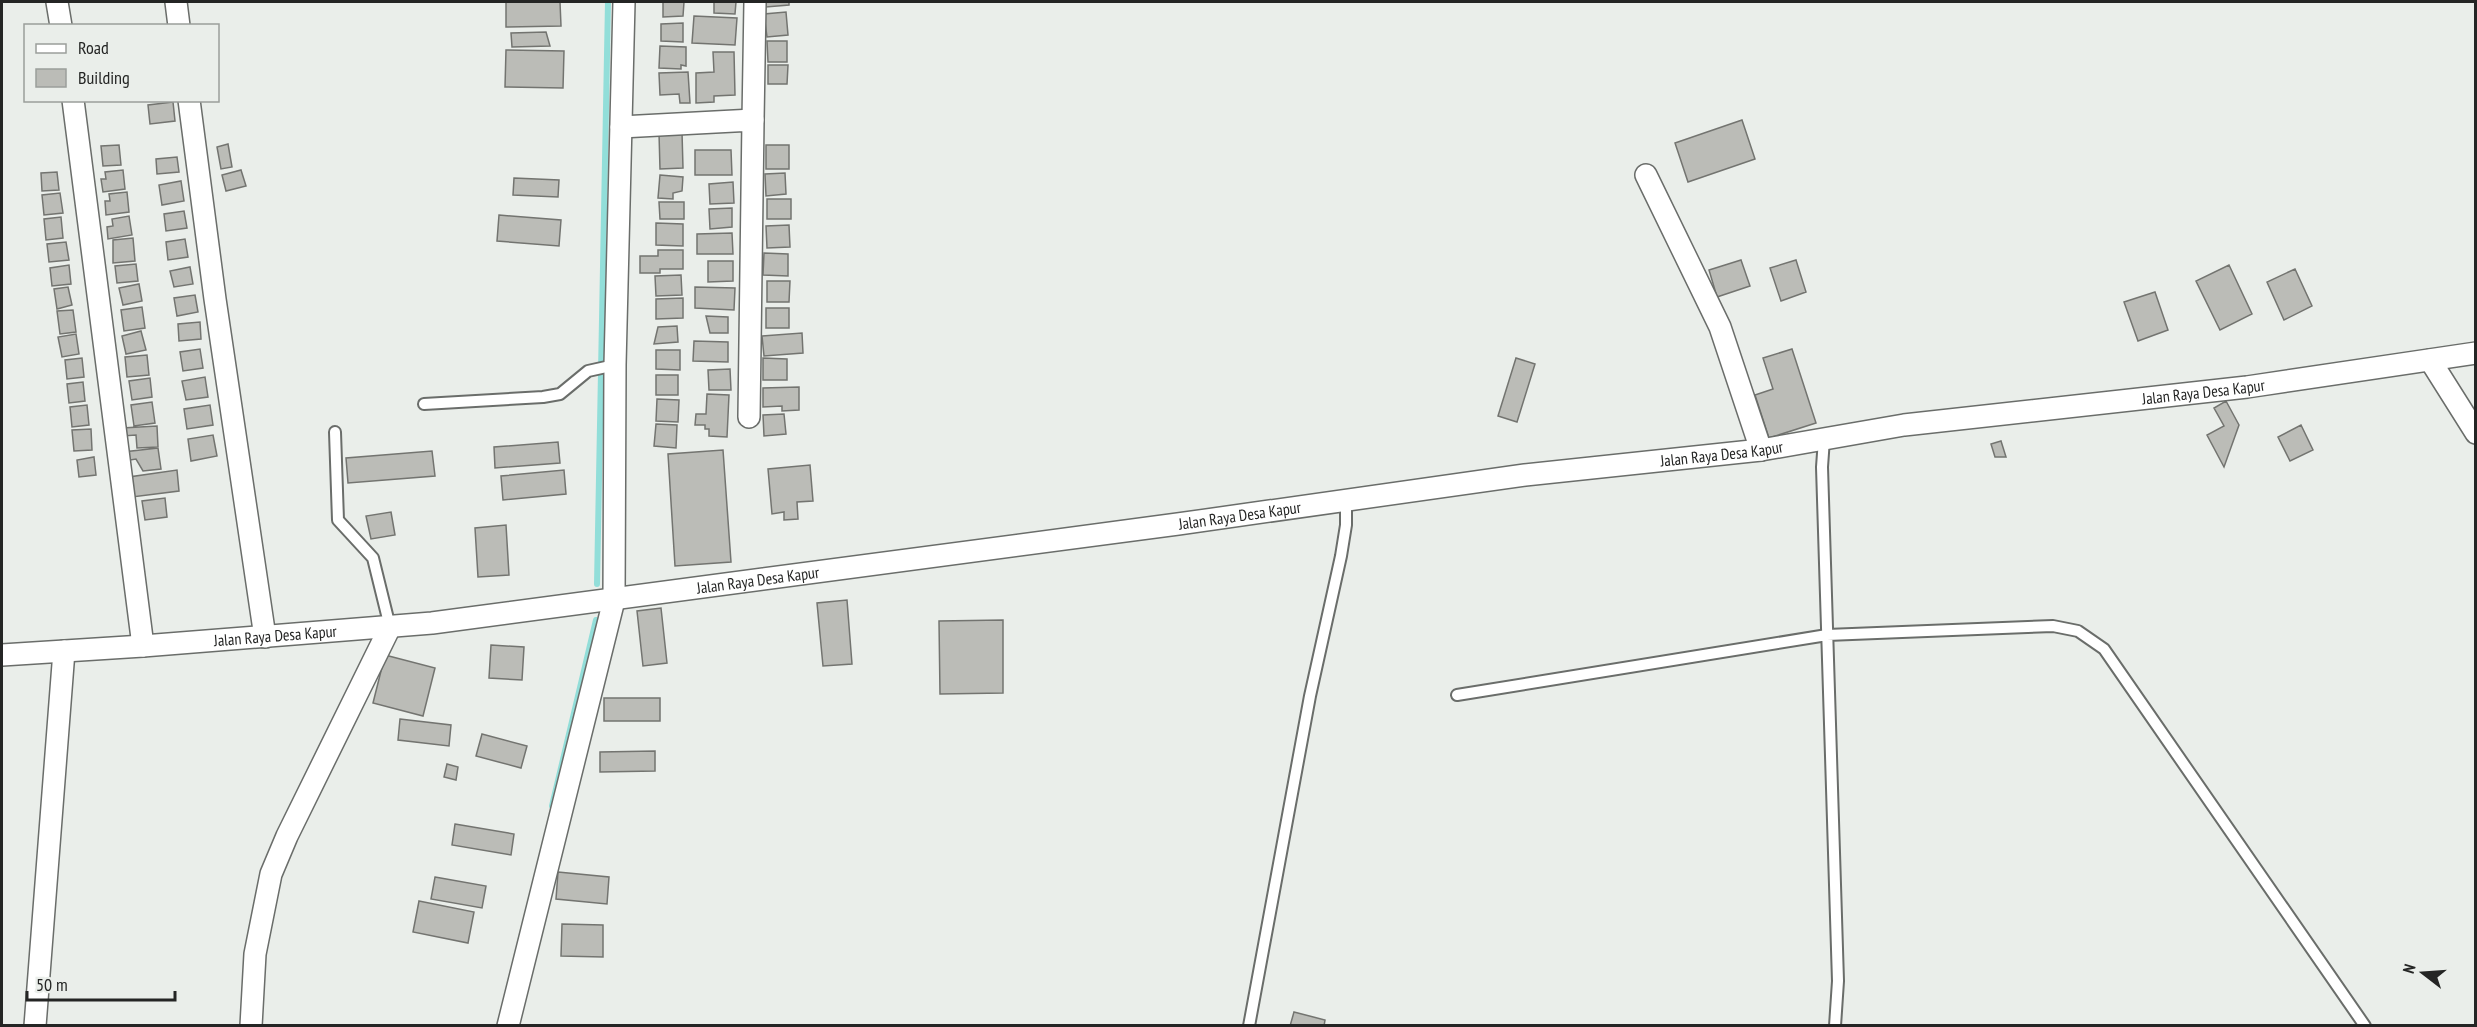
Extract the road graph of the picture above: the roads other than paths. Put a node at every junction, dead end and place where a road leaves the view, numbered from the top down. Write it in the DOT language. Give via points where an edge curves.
graph roads {
  1 [pos="57,2"];
  2 [pos="176,2"];
  3 [pos="624,2"];
  4 [pos="755,2"];
  5 [pos="61,24"];
  6 [pos="179,24"];
  7 [pos="73,102"];
  8 [pos="189,102"];
  9 [pos="753,120"];
  10 [pos="621,127"];
  11 [pos="1646,175"];
  12 [pos="2475,353"];
  13 [pos="2430,360"];
  14 [pos="608,366"];
  15 [pos="424,405"];
  16 [pos="749,417"];
  17 [pos="335,432"];
  18 [pos="2475,433"];
  19 [pos="1824,439"];
  20 [pos="1761,450"];
  21 [pos="1346,500"];
  22 [pos="614,600"];
  23 [pos="390,627"];
  24 [pos="1827,635"];
  25 [pos="265,637"];
  26 [pos="143,646"];
  27 [pos="64,651"];
  28 [pos="2,655"];
  29 [pos="1457,695"];
  30 [pos="35,1026"];
  31 [pos="251,1026"];
  32 [pos="508,1026"];
  33 [pos="1249,1026"];
  34 [pos="1835,1026"];
  35 [pos="2365,1026"];
  1 -- 5 [label="street"];
  2 -- 6 [label="street"];
  3 -- 10 [label="street"];
  4 -- 9 [label="street"];
  7 -- 26 [label="street"];
  8 -- 25 [label="street"];
  9 -- 10 [label="street"];
  9 -- 16 [label="street"];
  10 -- 14 [label="street"];
  11 -- 20 [label="street" via="1720,327"];
  12 -- 13 [label="street, Jalan Raya Desa Kapur"];
  13 -- 18 [label="street"];
  13 -- 19 [label="street, Jalan Raya Desa Kapur" via="2247,387 1915,423"];
  14 -- 15 [label="lane" via="588,371 560,394"];
  14 -- 22 [label="street"];
  17 -- 23 [label="lane" via="338,520 373,558"];
  19 -- 20 [label="street, Jalan Raya Desa Kapur"];
  19 -- 24 [label="lane"];
  20 -- 21 [label="street, Jalan Raya Desa Kapur" via="1525,475"];
  21 -- 22 [label="street, Jalan Raya Desa Kapur"];
  21 -- 33 [label="lane" via="1341,556 1310,696"];
  22 -- 23 [label="street, Jalan Raya Desa Kapur"];
  22 -- 32 [label="street"];
  23 -- 25 [label="street, Jalan Raya Desa Kapur"];
  23 -- 31 [label="street" via="271,874 255,954"];
  24 -- 29 [label="lane"];
  24 -- 34 [label="lane" via="1838,981"];
  24 -- 35 [label="lane" via="2053,626 2079,631 2104,649"];
  25 -- 26 [label="street, Jalan Raya Desa Kapur"];
  26 -- 27 [label="street, Jalan Raya Desa Kapur"];
  27 -- 28 [label="street, Jalan Raya Desa Kapur"];
  27 -- 30 [label="street"];
}
